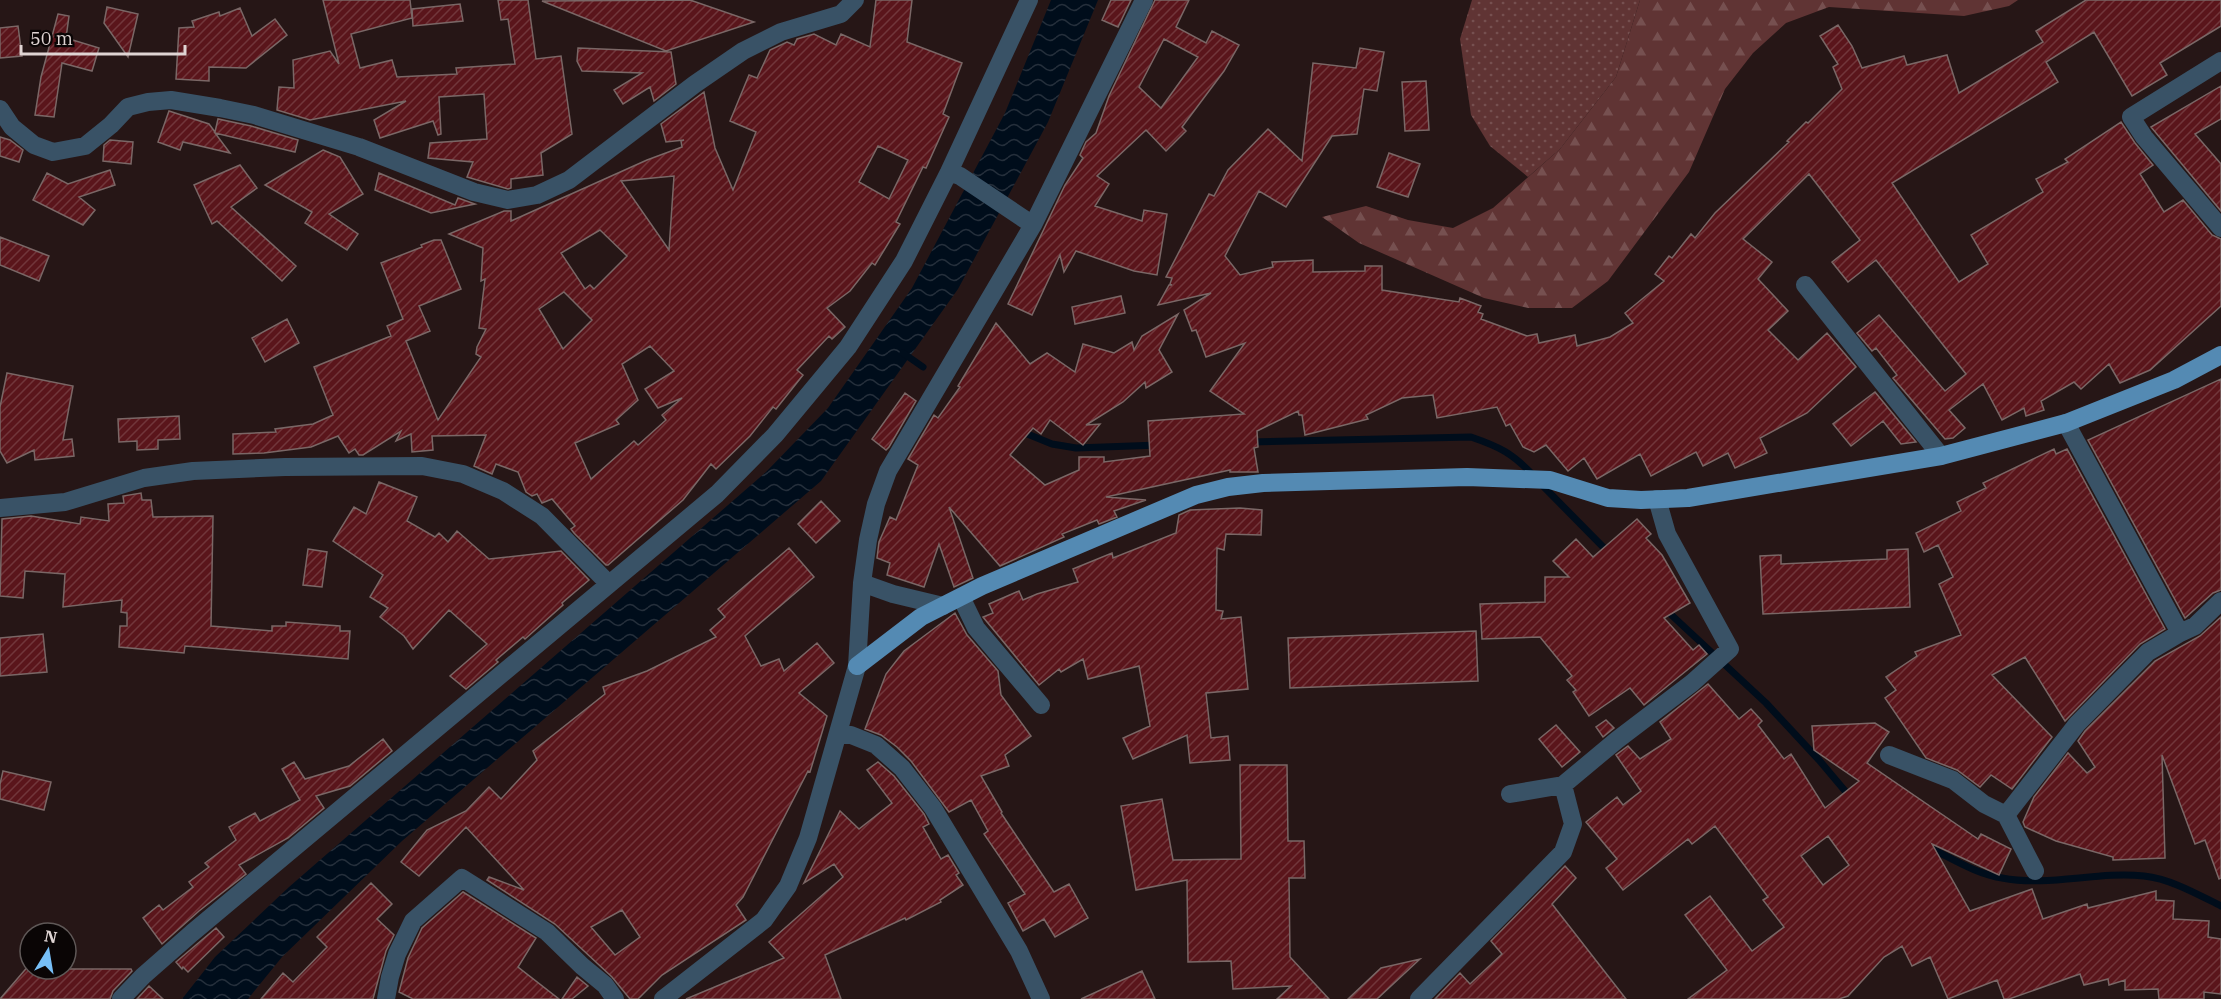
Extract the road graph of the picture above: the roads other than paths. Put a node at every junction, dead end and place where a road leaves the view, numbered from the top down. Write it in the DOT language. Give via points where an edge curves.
graph roads {
  1 [pos="855,0"];
  2 [pos="1029,0"];
  3 [pos="1144,0"];
  4 [pos="2221,60"];
  5 [pos="0,109"];
  6 [pos="955,174"];
  7 [pos="1027,221"];
  8 [pos="2221,228"];
  9 [pos="1805,285"];
  10 [pos="2221,355"];
  11 [pos="2066,423"];
  12 [pos="1941,456"];
  13 [pos="1657,499"];
  14 [pos="0,508"];
  15 [pos="862,583"];
  16 [pos="609,584"];
  17 [pos="961,597"];
  18 [pos="2221,601"];
  19 [pos="943,606"];
  20 [pos="2180,633"];
  21 [pos="857,666"];
  22 [pos="1041,705"];
  23 [pos="838,735"];
  24 [pos="1888,754"];
  25 [pos="1563,785"];
  26 [pos="1510,794"];
  27 [pos="2006,815"];
  28 [pos="2035,871"];
  29 [pos="1427,996"];
  30 [pos="121,999"];
  31 [pos="386,999"];
  32 [pos="615,999"];
  33 [pos="663,999"];
  34 [pos="1041,999"];
  1 -- 5 [label="street" via="841,14 781,32 744,51 569,180 537,195 508,200 474,192 359,147 220,108 171,100 128,107 85,146 53,152 34,145 12,127"];
  2 -- 6 [label="street"];
  3 -- 7 [label="street"];
  4 -- 8 [label="street" via="2131,117"];
  6 -- 7 [label="street"];
  6 -- 16 [label="street" via="841,356 775,435 717,494"];
  7 -- 15 [label="street" via="888,471 868,540"];
  9 -- 12 [label="street"];
  10 -- 11 [label="main road" via="2174,380"];
  11 -- 12 [label="main road"];
  11 -- 20 [label="street"];
  12 -- 13 [label="main road" via="1688,498"];
  13 -- 17 [label="main road" via="1608,498 1550,480 1467,477 1228,487 1196,495"];
  13 -- 25 [label="street" via="1667,534 1730,649"];
  14 -- 16 [label="street" via="65,502 144,478 193,471 422,466 463,474 504,491 542,516"];
  15 -- 19 [label="street"];
  15 -- 21 [label="street"];
  16 -- 30 [label="street" via="192,933"];
  17 -- 19 [label="main road"];
  17 -- 22 [label="street" via="976,628"];
  18 -- 20 [label="street" via="2195,626"];
  19 -- 21 [label="main road" via="921,617"];
  20 -- 27 [label="street" via="2148,652 2077,724"];
  21 -- 23 [label="street"];
  23 -- 33 [label="street" via="808,838 788,886 764,920"];
  23 -- 34 [label="street" via="851,735 876,745 902,768 933,808 1020,951"];
  24 -- 27 [label="street" via="1953,780"];
  25 -- 26 [label="street"];
  25 -- 29 [label="street" via="1573,824 1563,852"];
  27 -- 28 [label="street"];
  31 -- 32 [label="street" via="390,977 413,921 462,878 547,932"];
}
